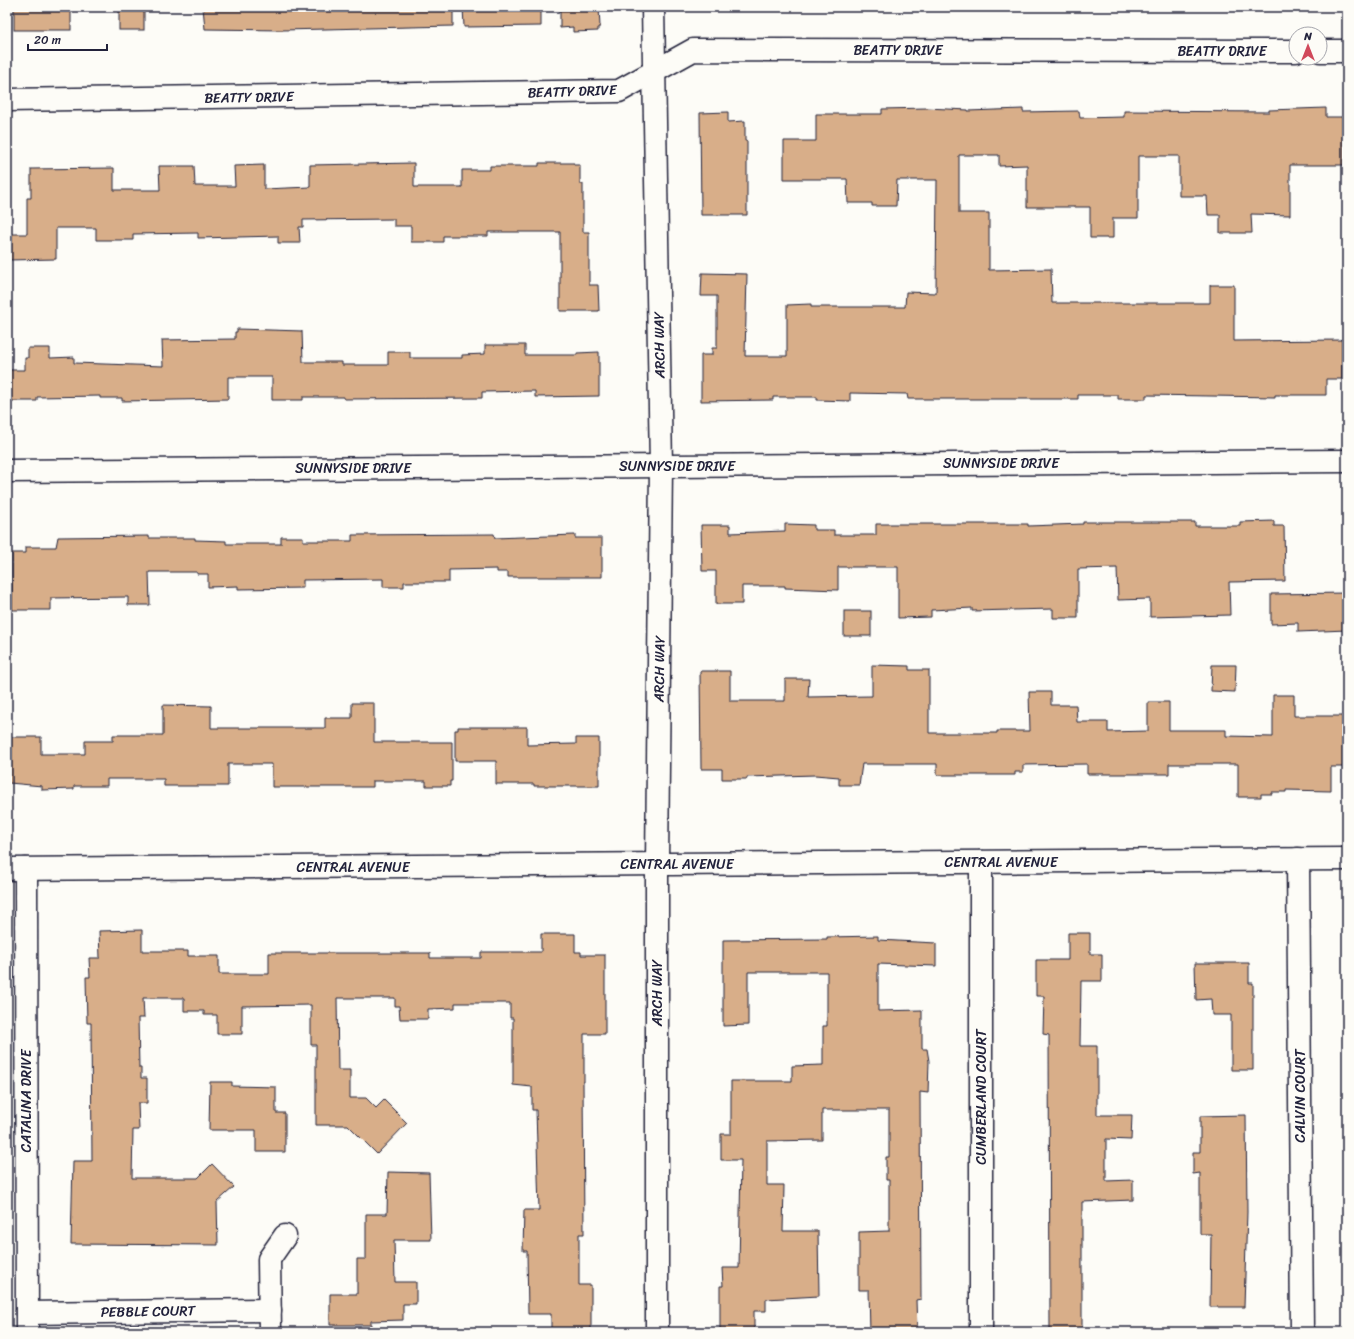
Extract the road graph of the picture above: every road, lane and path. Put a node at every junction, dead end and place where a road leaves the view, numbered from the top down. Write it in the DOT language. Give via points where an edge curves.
graph roads {
  1 [pos="653,7"];
  2 [pos="1288,51"];
  3 [pos="1328,51"];
  4 [pos="1347,51"];
  5 [pos="654,72"];
  6 [pos="7,100"];
  7 [pos="1347,461"];
  8 [pos="661,466"];
  9 [pos="7,471"];
  10 [pos="1298,859"];
  11 [pos="1347,859"];
  12 [pos="981,862"];
  13 [pos="657,864"];
  14 [pos="16,869"];
  15 [pos="285,1236"];
  16 [pos="270,1310"];
  17 [pos="27,1322"];
  18 [pos="270,1332"];
  19 [pos="657,1332"];
  20 [pos="981,1332"];
  21 [pos="1302,1332"];
  1 -- 5 [label="street, ARCH WAY"];
  2 -- 5 [label="street, BEATTY DRIVE" via="693,50"];
  3 -- 4 [label="street"];
  5 -- 6 [label="street, BEATTY DRIVE" via="618,91"];
  5 -- 8 [label="street, ARCH WAY"];
  7 -- 8 [label="street, SUNNYSIDE DRIVE"];
  8 -- 9 [label="street, SUNNYSIDE DRIVE"];
  8 -- 13 [label="street, ARCH WAY"];
  10 -- 11 [label="street, CENTRAL AVENUE"];
  10 -- 12 [label="street, CENTRAL AVENUE"];
  10 -- 21 [label="street, CALVIN COURT"];
  12 -- 13 [label="street, CENTRAL AVENUE"];
  12 -- 20 [label="street, CUMBERLAND COURT"];
  13 -- 14 [label="street, CENTRAL AVENUE"];
  13 -- 19 [label="street, ARCH WAY"];
  14 -- 17 [label="street, CATALINA DRIVE"];
  15 -- 16 [label="street" via="269,1259"];
  16 -- 17 [label="street, PEBBLE COURT"];
  16 -- 18 [label="street"];
}
